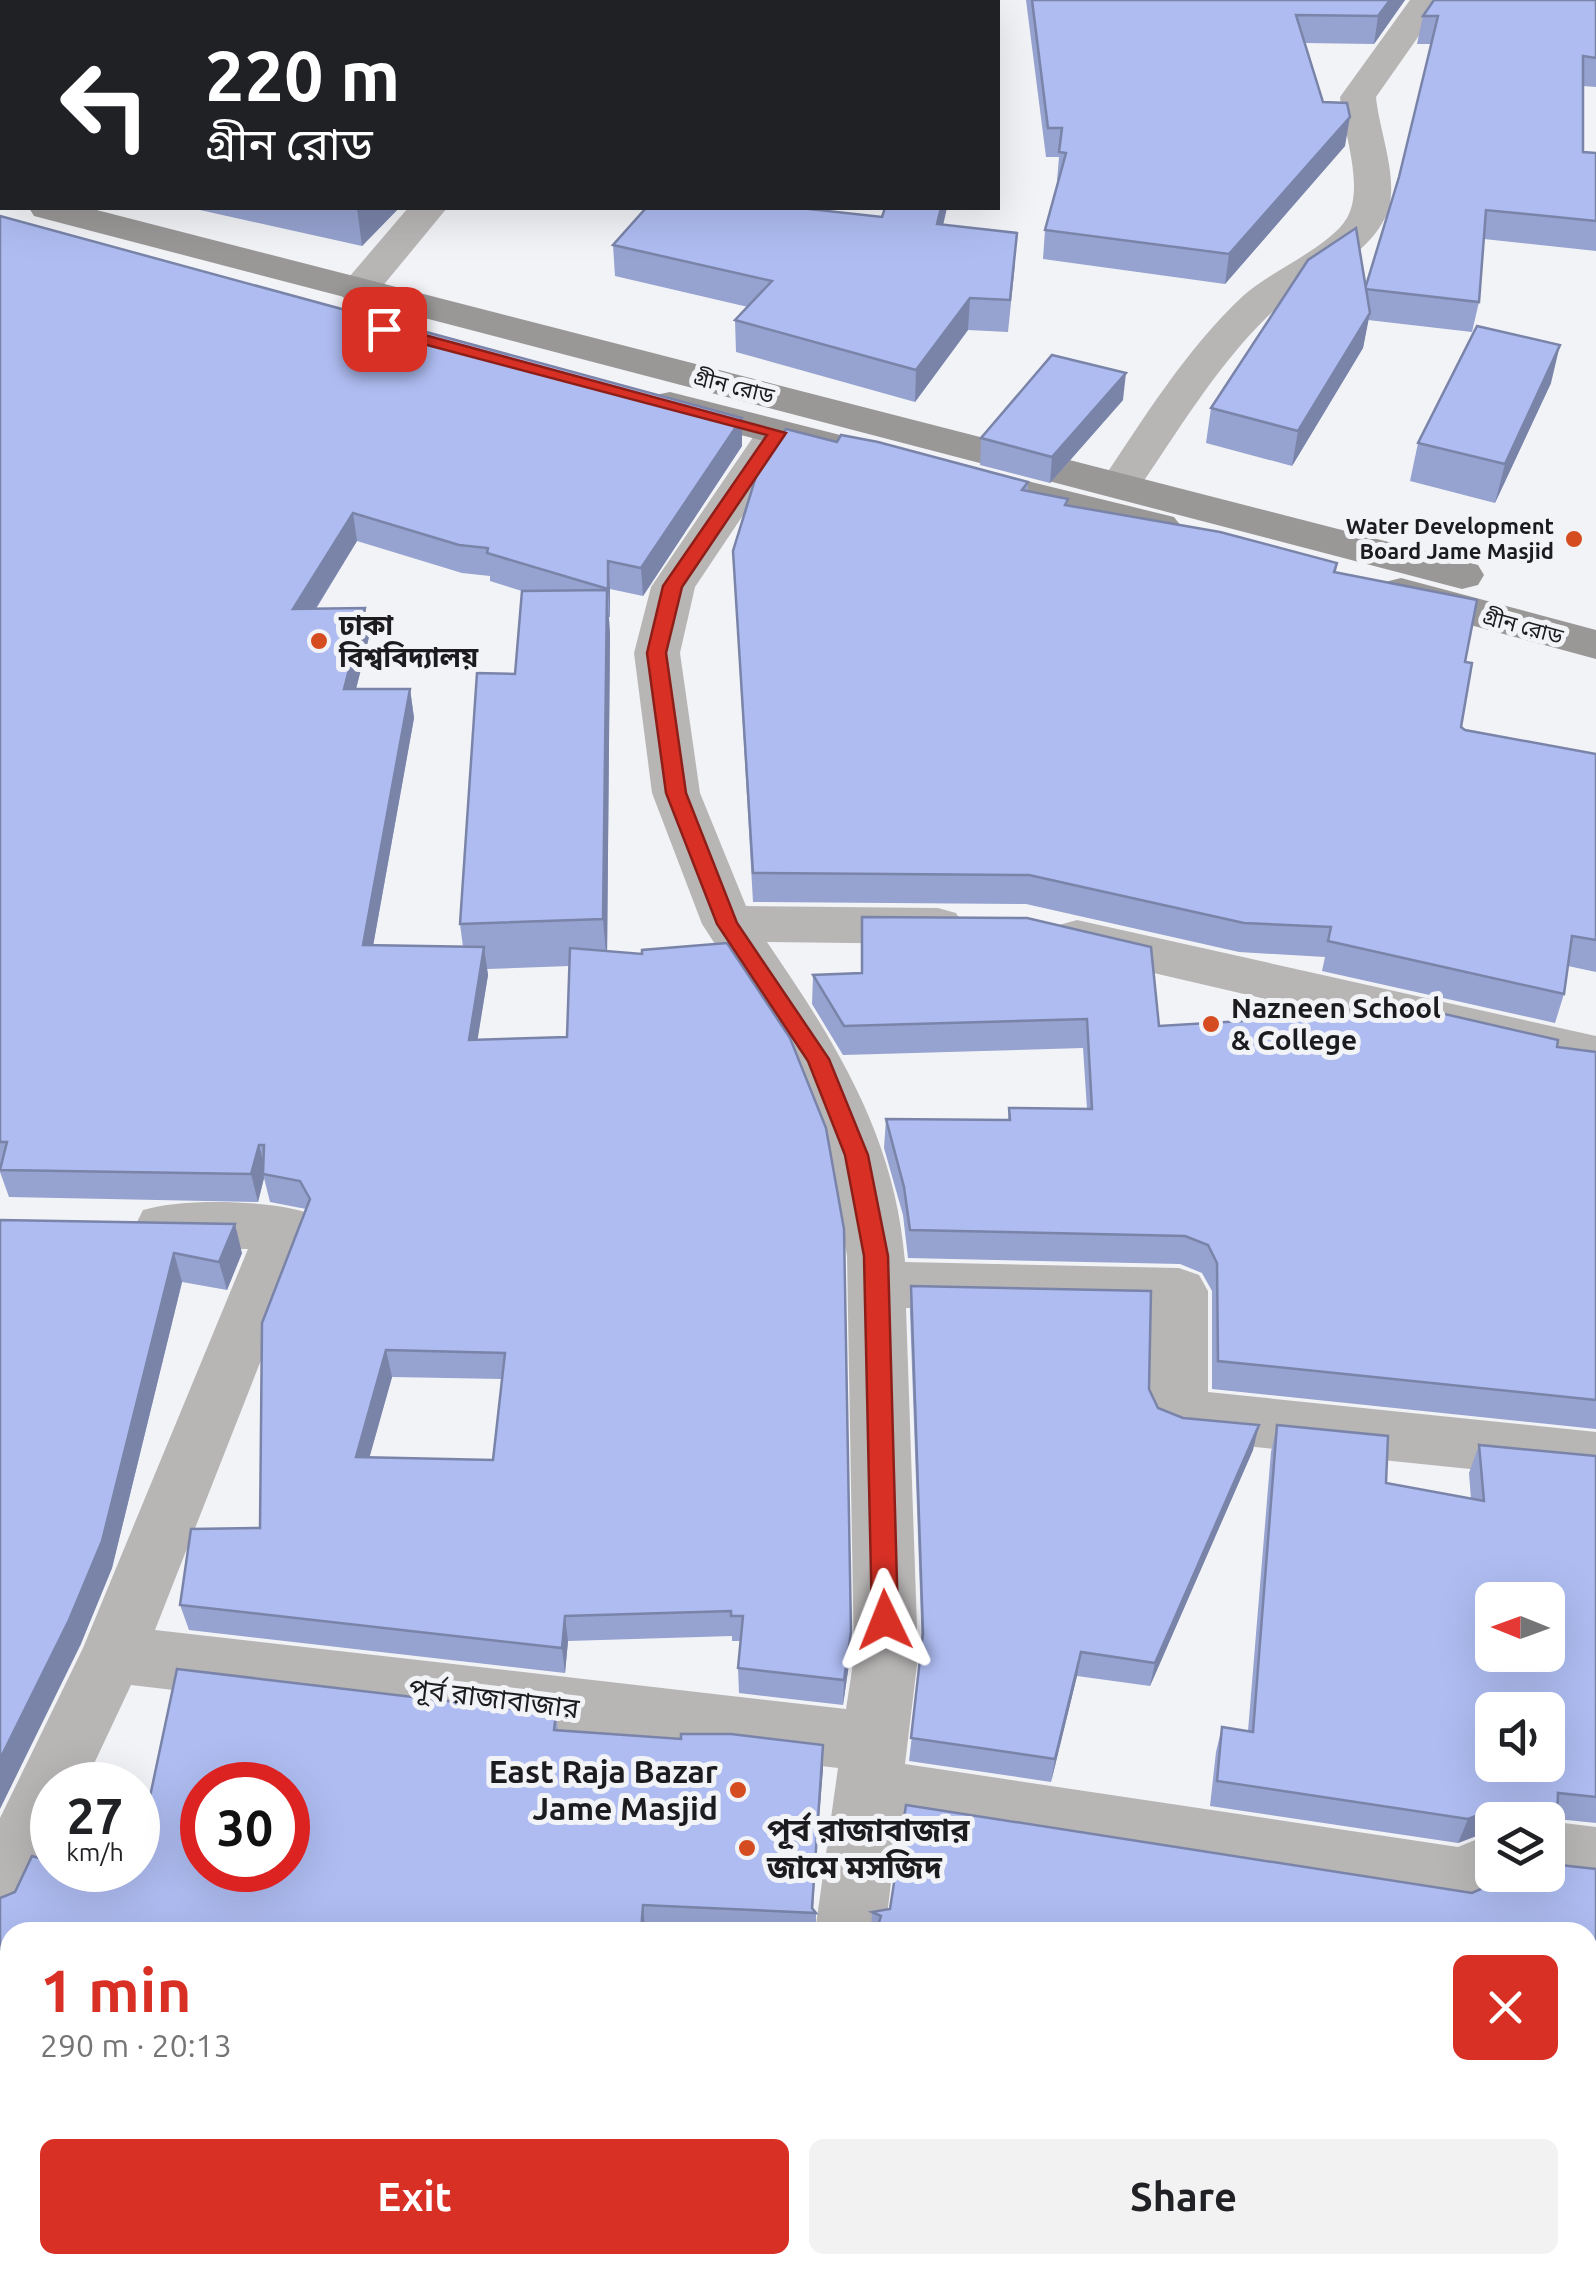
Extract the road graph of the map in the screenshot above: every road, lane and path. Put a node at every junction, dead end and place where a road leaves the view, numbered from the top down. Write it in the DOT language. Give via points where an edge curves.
graph roads {
  1 [pos="1426,0"];
  2 [pos="426,210"];
  3 [pos="33,217"];
  4 [pos="358,291"];
  5 [pos="778,433"];
  6 [pos="1120,485"];
  7 [pos="1596,610"];
  8 [pos="1596,646"];
  9 [pos="728,924"];
  10 [pos="1596,1056"];
  11 [pos="114,1225"];
  12 [pos="876,1284"];
  13 [pos="1596,1458"];
  14 [pos="114,1654"];
  15 [pos="871,1765"];
  16 [pos="1565,1855"];
  17 [pos="1596,1859"];
  18 [pos="1475,1874"];
  19 [pos="0,1891"];
  20 [pos="851,1922"];
  1 -- 6 [label="street" via="1358,97 1371,203 1358,228 1268,294 1169,413"];
  2 -- 4 [label="street"];
  3 -- 4 [label="main road, গ্রীন রোড"];
  3 -- 5 [label="main road, গ্রীন রোড"];
  4 -- 6 [label="main road, গ্রীন রোড"];
  5 -- 8 [label="main road, গ্রীন রোড" via="1160,526"];
  5 -- 9 [label="street" via="673,586 656,653 676,793"];
  6 -- 7 [label="main road, গ্রীন রোড"];
  9 -- 10 [label="street" via="1005,926"];
  9 -- 12 [label="street" via="818,1059 857,1155"];
  11 -- 14 [label="street" via="285,1228"];
  12 -- 13 [label="street" via="1179,1291 1178,1414"];
  12 -- 15 [label="street" via="886,1657"];
  14 -- 15 [label="street, পূর্ব রাজাবাজার"];
  14 -- 19 [label="street"];
  15 -- 18 [label="street, পূর্ব রাজাবাজার" via="1462,1880"];
  15 -- 20 [label="street"];
  16 -- 17 [label="street"];
}
